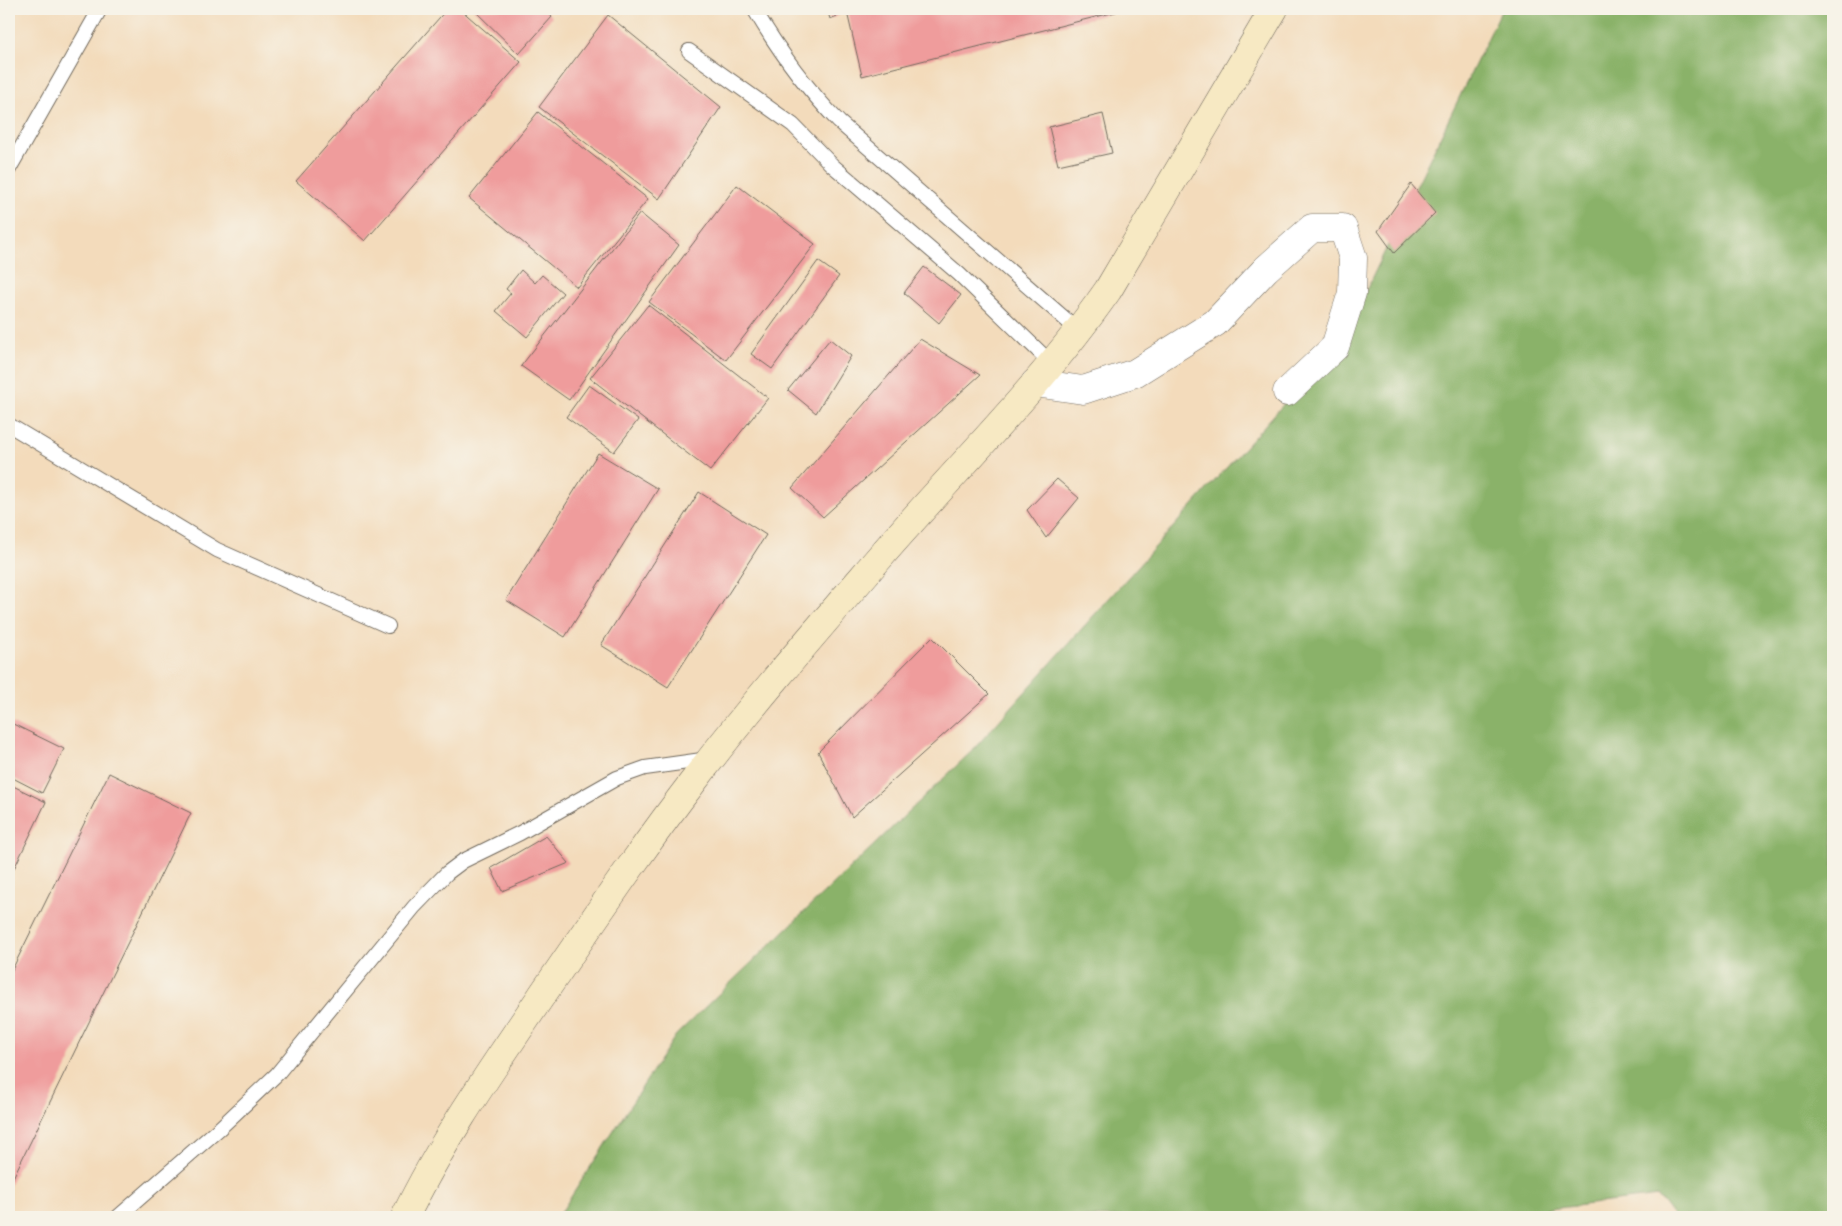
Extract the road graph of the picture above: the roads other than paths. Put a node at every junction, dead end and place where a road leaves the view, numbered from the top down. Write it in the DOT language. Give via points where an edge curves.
graph roads {
  1 [pos="100,9"];
  2 [pos="754,9"];
  3 [pos="1274,9"];
  4 [pos="690,51"];
  5 [pos="9,169"];
  6 [pos="1079,331"];
  7 [pos="1043,373"];
  8 [pos="1287,392"];
  9 [pos="9,425"];
  10 [pos="388,626"];
  11 [pos="711,759"];
  12 [pos="118,1217"];
  13 [pos="405,1217"];
  1 -- 5 [label="lane"];
  2 -- 6 [label="lane" via="808,90 839,122"];
  3 -- 6 [label="main road" via="1108,290"];
  4 -- 7 [label="lane" via="793,125 832,165 959,274"];
  6 -- 7 [label="main road"];
  7 -- 8 [label="street" via="1083,390 1134,373 1215,323 1266,269 1312,228 1343,228 1353,258 1352,293 1335,347"];
  7 -- 11 [label="main road" via="833,610"];
  9 -- 10 [label="lane" via="217,550"];
  11 -- 12 [label="lane" via="645,768 617,778 447,873 414,907 277,1074"];
  11 -- 13 [label="main road" via="577,944 489,1074"];
}
